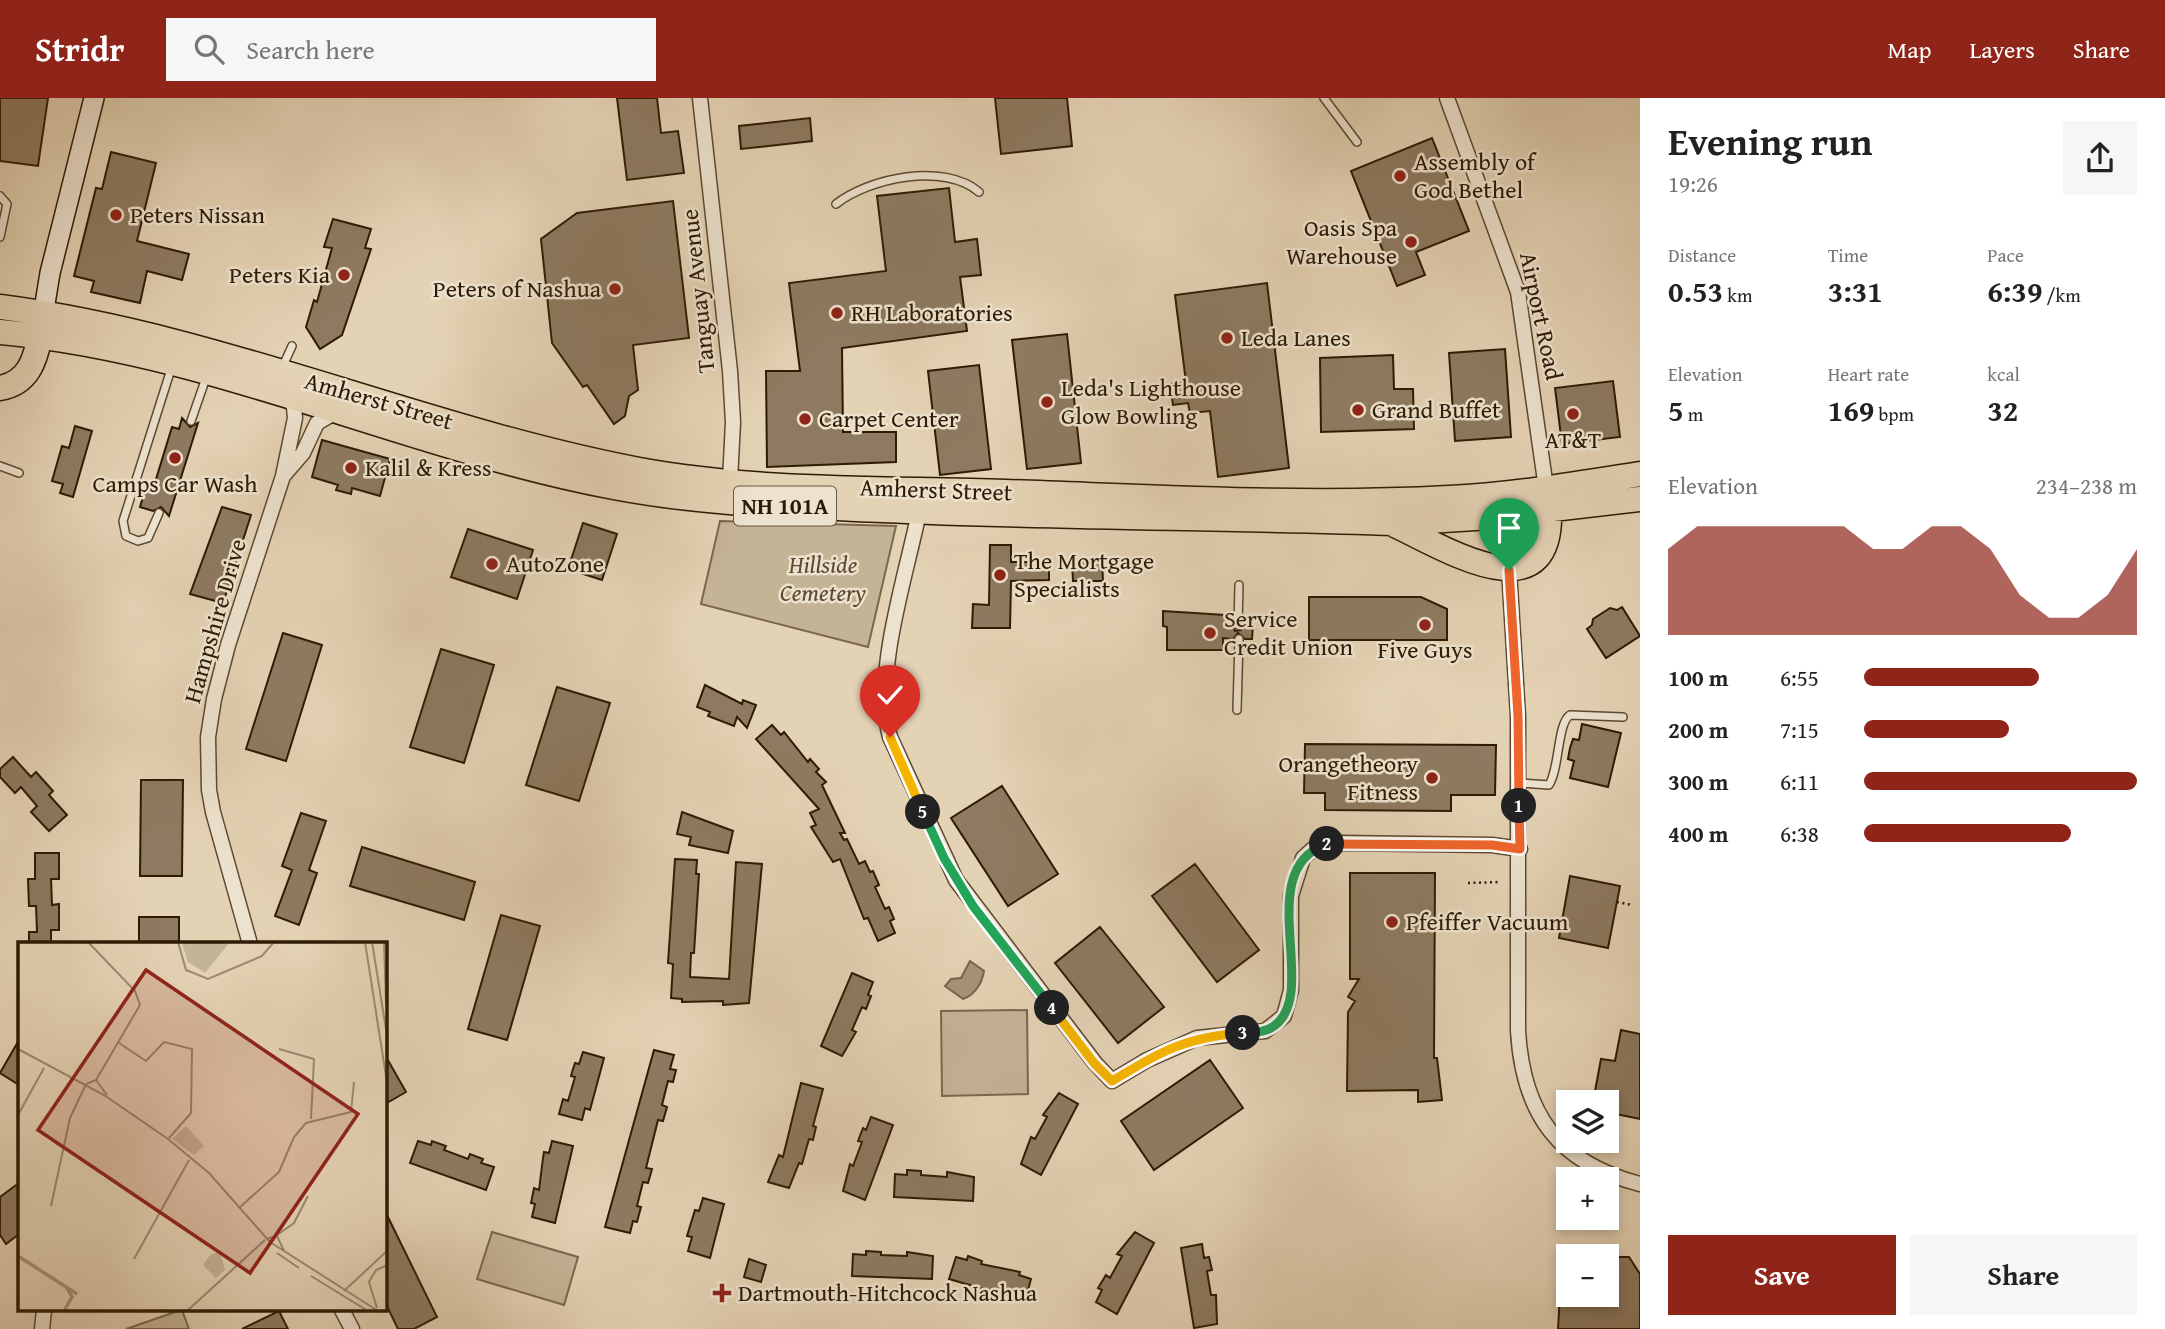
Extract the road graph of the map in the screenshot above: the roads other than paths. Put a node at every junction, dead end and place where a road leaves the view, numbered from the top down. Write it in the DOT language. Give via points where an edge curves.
graph roads {
  1 [pos="94,98"];
  2 [pos="701,98"];
  3 [pos="1324,98"];
  4 [pos="1447,98"];
  5 [pos="1357,142"];
  6 [pos="979,192"];
  7 [pos="0,196"];
  8 [pos="836,204"];
  9 [pos="0,237"];
  10 [pos="0,307"];
  11 [pos="42,324"];
  12 [pos="0,332"];
  13 [pos="292,346"];
  14 [pos="172,365"];
  15 [pos="280,373"];
  16 [pos="207,374"];
  17 [pos="3,390"];
  18 [pos="288,397"];
  19 [pos="337,412"];
  20 [pos="191,421"];
  21 [pos="0,467"];
  22 [pos="19,473"];
  23 [pos="1640,474"];
  24 [pos="283,476"];
  25 [pos="730,480"];
  26 [pos="1548,499"];
  27 [pos="1640,499"];
  28 [pos="919,512"];
  29 [pos="159,513"];
  30 [pos="1388,522"];
  31 [pos="1509,570"];
  32 [pos="1239,585"];
  33 [pos="1238,625"];
  34 [pos="1238,639"];
  35 [pos="1237,710"];
  36 [pos="1623,716"];
  37 [pos="1519,783"];
  38 [pos="1520,849"];
  39 [pos="249,942"];
  40 [pos="1640,1184"];
  41 [pos="343,1312"];
  42 [pos="352,1329"];
  1 -- 11 [label="street" via="50,273"];
  2 -- 25 [label="street, Tanguay Avenue" via="730,371"];
  3 -- 5 [label="lane"];
  4 -- 26 [label="street, Airport Road" via="1518,292"];
  6 -- 8 [label="lane" via="953,178 897,178 861,187"];
  7 -- 9 [label="lane" via="6,204"];
  10 -- 11 [label="highway, Amherst Street / NH 101A"];
  11 -- 12 [label="highway, Amherst Street / NH 101A"];
  11 -- 14 [label="highway, Amherst Street / NH 101A"];
  11 -- 15 [label="highway, Amherst Street / NH 101A" via="116,326"];
  11 -- 17 [label="highway" via="28,372"];
  13 -- 15 [label="lane"];
  14 -- 16 [label="highway, Amherst Street / NH 101A"];
  14 -- 29 [label="lane" via="123,521 126,536 138,541 148,538"];
  15 -- 25 [label="highway, Amherst Street / NH 101A" via="588,459 644,471"];
  16 -- 18 [label="highway, Amherst Street / NH 101A"];
  16 -- 20 [label="lane"];
  18 -- 19 [label="highway, Amherst Street / NH 101A"];
  18 -- 24 [label="street, Hampshire Drive" via="295,418"];
  19 -- 24 [label="street, Hampshire Drive" via="317,424 303,453"];
  19 -- 28 [label="highway, Amherst Street / NH 101A" via="538,471 618,488 746,504"];
  21 -- 22 [label="lane"];
  23 -- 26 [label="highway, Amherst Street / NH 101A"];
  24 -- 39 [label="street, Hampshire Drive" via="228,645 208,737 213,812"];
  25 -- 26 [label="highway, Amherst Street / NH 101A" via="857,489 1311,501"];
  26 -- 27 [label="highway, Amherst Street / NH 101A"];
  26 -- 30 [label="highway, Amherst Street / NH 101A"];
  26 -- 31 [label="highway" via="1548,537 1541,551 1530,562"];
  28 -- 30 [label="highway, Amherst Street / NH 101A"];
  28 -- 38 [label="street" via="887,668 890,737 944,858 973,906 1112,1081 1197,1038 1265,1031 1284,1016 1291,990 1291,896 1303,858 1313,849 1340,843"];
  30 -- 31 [label="highway" via="1483,565"];
  31 -- 37 [label="street"];
  32 -- 33 [label="lane"];
  34 -- 35 [label="lane"];
  36 -- 37 [label="lane" via="1570,715 1562,726 1558,766 1549,785"];
  37 -- 38 [label="street"];
  38 -- 40 [label="street" via="1518,1031 1530,1098 1554,1136 1588,1166"];
  41 -- 42 [label="street"];
}
